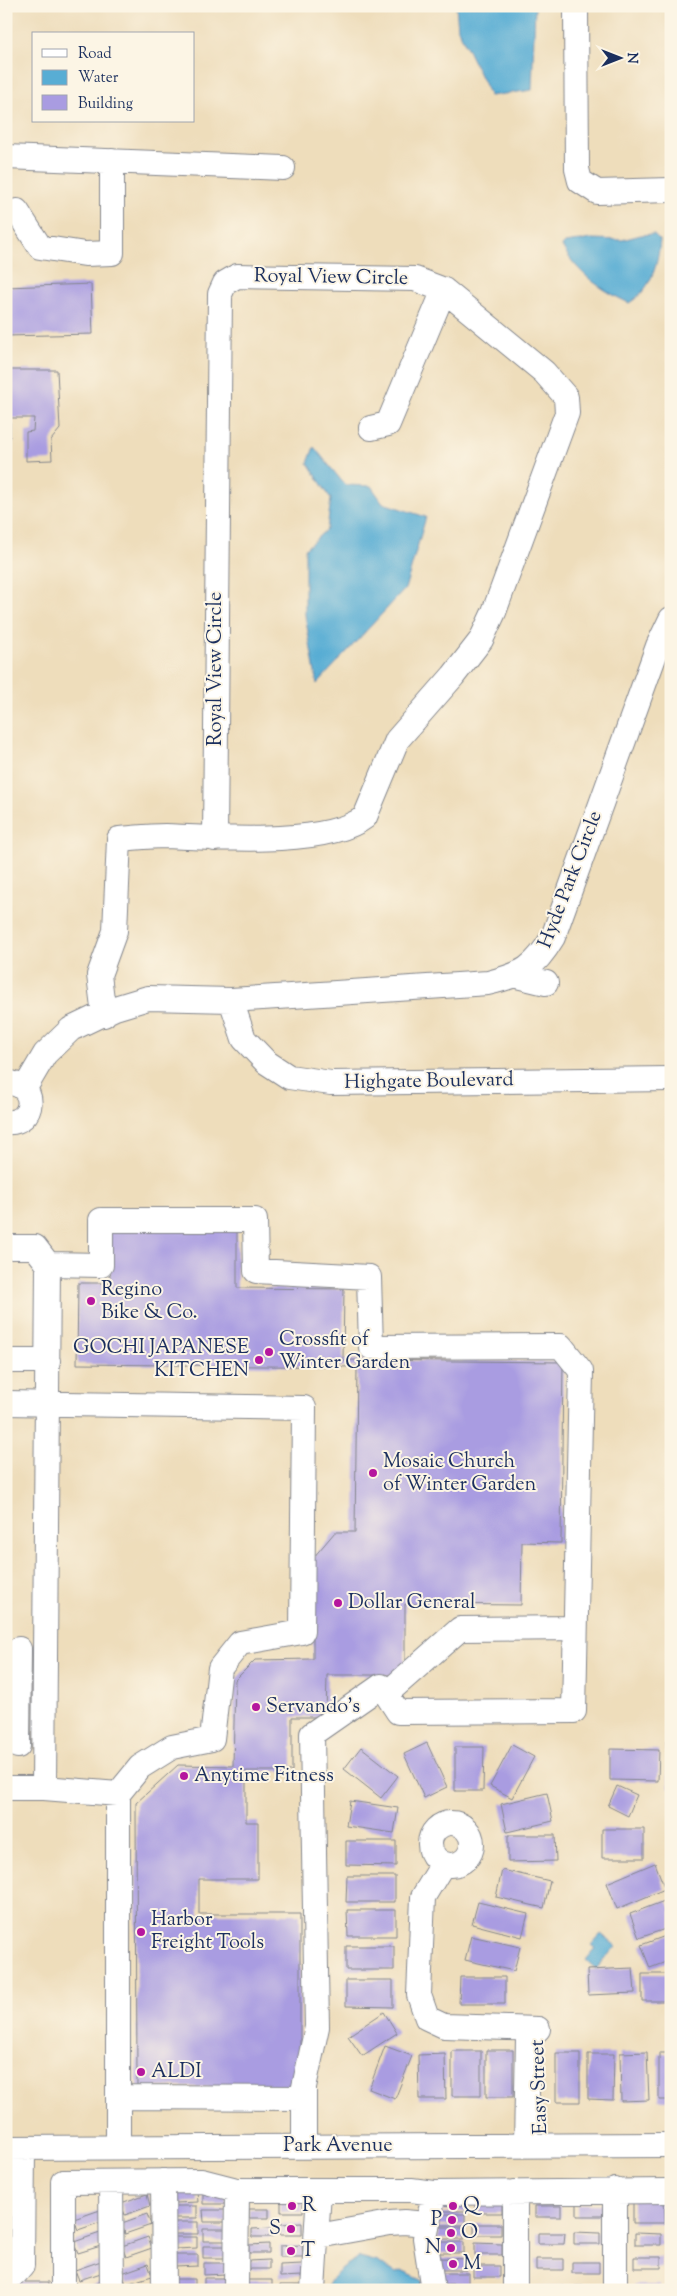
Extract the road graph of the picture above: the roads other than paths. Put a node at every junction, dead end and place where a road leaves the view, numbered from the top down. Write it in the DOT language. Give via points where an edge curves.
graph roads {
  1 [pos="576,6"];
  2 [pos="6,157"];
  3 [pos="112,161"];
  4 [pos="283,168"];
  5 [pos="671,190"];
  6 [pos="6,214"];
  7 [pos="444,290"];
  8 [pos="371,428"];
  9 [pos="671,619"];
  10 [pos="215,839"];
  11 [pos="517,976"];
  12 [pos="546,983"];
  13 [pos="231,1000"];
  14 [pos="104,1015"];
  15 [pos="671,1078"];
  16 [pos="16,1086"];
  17 [pos="6,1122"];
  18 [pos="6,1247"];
  19 [pos="48,1264"];
  20 [pos="13,1361"];
  21 [pos="48,1361"];
  22 [pos="6,1403"];
  23 [pos="47,1404"];
  24 [pos="575,1628"];
  25 [pos="13,1648"];
  26 [pos="45,1652"];
  27 [pos="386,1694"];
  28 [pos="18,1746"];
  29 [pos="6,1788"];
  30 [pos="44,1788"];
  31 [pos="118,1794"];
  32 [pos="443,1864"];
  33 [pos="118,2096"];
  34 [pos="304,2098"];
  35 [pos="534,2145"];
  36 [pos="671,2145"];
  37 [pos="304,2146"];
  38 [pos="118,2147"];
  39 [pos="15,2148"];
  40 [pos="163,2181"];
  41 [pos="112,2182"];
  42 [pos="238,2190"];
  43 [pos="615,2190"];
  44 [pos="319,2191"];
  45 [pos="671,2191"];
  46 [pos="515,2192"];
  47 [pos="434,2193"];
  48 [pos="14,2204"];
  49 [pos="426,2224"];
  50 [pos="318,2236"];
  51 [pos="6,2274"];
  52 [pos="63,2290"];
  53 [pos="112,2290"];
  54 [pos="164,2290"];
  55 [pos="236,2290"];
  56 [pos="313,2290"];
  57 [pos="433,2290"];
  58 [pos="515,2290"];
  59 [pos="615,2290"];
  1 -- 5 [label="street" via="577,169 580,181 597,192"];
  2 -- 3 [label="street"];
  3 -- 4 [label="street"];
  3 -- 6 [label="street" via="112,253 85,254 40,247 17,211"];
  7 -- 8 [label="street" via="388,424"];
  7 -- 10 [label="street, Royal View Circle" via="414,279 237,276 225,283 220,294"];
  7 -- 10 [label="street, Royal View Circle" via="544,372 566,397 567,413 494,612 481,640 397,740 365,817 342,829 289,838"];
  9 -- 11 [label="street, Hyde Park Circle" via="658,646 553,937 540,958"];
  10 -- 14 [label="street, Royal View Circle" via="163,836 119,839 115,931 99,975"];
  11 -- 12 [label="street"];
  11 -- 13 [label="street, Hyde Park Circle" via="488,984"];
  13 -- 14 [label="street, Hyde Park Circle" via="159,1012"];
  13 -- 15 [label="street, Highgate Boulevard" via="244,1040 266,1062 289,1077 330,1083"];
  14 -- 16 [label="street, Hyde Park Circle" via="71,1029"];
  16 -- 17 [label="street" via="30,1101 27,1114 16,1122"];
  18 -- 19 [label="street" via="36,1247"];
  19 -- 21 [label="street"];
  19 -- 24 [label="street" via="100,1265 101,1220 255,1220 256,1271 369,1277 371,1347 561,1346 581,1371"];
  20 -- 21 [label="street"];
  21 -- 23 [label="street"];
  22 -- 23 [label="street"];
  23 -- 26 [label="street"];
  23 -- 31 [label="street" via="304,1408 302,1632 240,1643 220,1668 212,1740 172,1748 140,1767"];
  24 -- 27 [label="street" via="460,1629"];
  24 -- 27 [label="street" via="574,1711 398,1712"];
  25 -- 26 [label="street"];
  25 -- 28 [label="street"];
  26 -- 30 [label="street"];
  27 -- 34 [label="street" via="381,1686 312,1734 317,2027"];
  29 -- 30 [label="street"];
  30 -- 31 [label="street"];
  31 -- 33 [label="street"];
  32 -- 35 [label="street, Easy Street" via="423,1897 419,1995 427,2018 444,2026 538,2029 542,2039"];
  33 -- 34 [label="street"];
  33 -- 38 [label="street"];
  34 -- 37 [label="street"];
  35 -- 36 [label="street, Park Avenue"];
  35 -- 37 [label="street, Park Avenue"];
  37 -- 38 [label="street, Park Avenue"];
  38 -- 39 [label="street, Park Avenue"];
  39 -- 48 [label="street"];
  40 -- 41 [label="street"];
  40 -- 42 [label="street" via="202,2181"];
  40 -- 54 [label="street"];
  41 -- 52 [label="street" via="63,2182"];
  41 -- 53 [label="street"];
  42 -- 44 [label="street"];
  42 -- 55 [label="street"];
  43 -- 45 [label="street"];
  43 -- 46 [label="street"];
  43 -- 59 [label="street"];
  44 -- 47 [label="street" via="411,2190"];
  44 -- 50 [label="street"];
  46 -- 47 [label="street"];
  46 -- 58 [label="street"];
  47 -- 49 [label="street"];
  48 -- 51 [label="street" via="22,2266 15,2274"];
  49 -- 50 [label="street" via="390,2223"];
  49 -- 57 [label="street"];
  50 -- 56 [label="street"];
}
